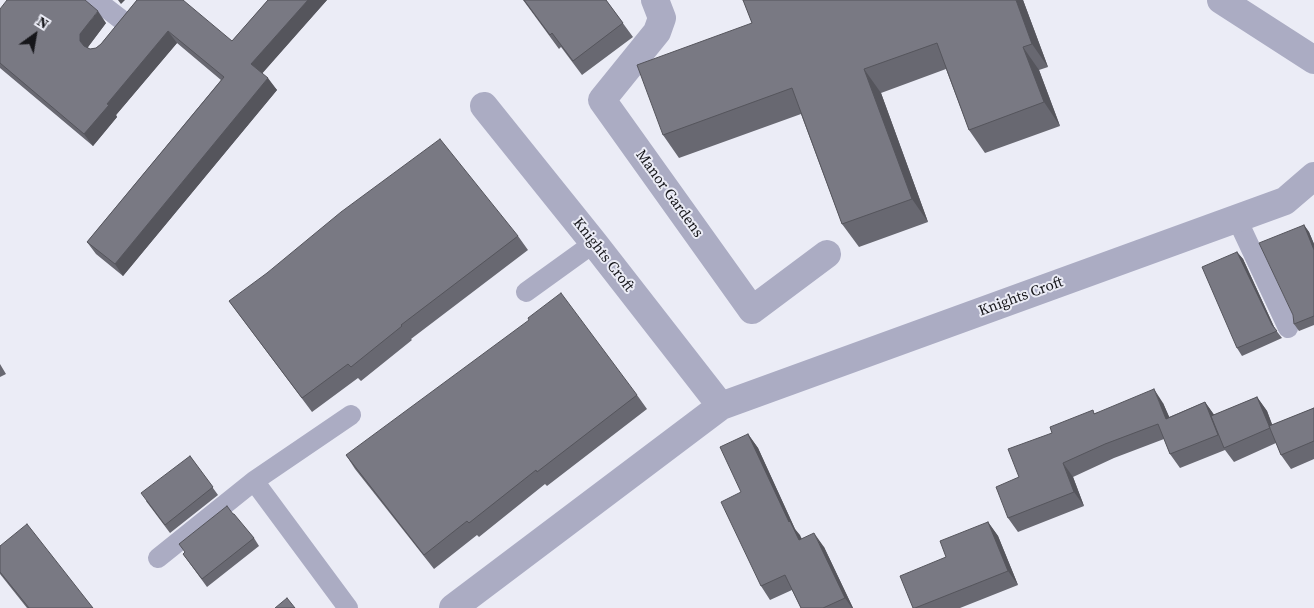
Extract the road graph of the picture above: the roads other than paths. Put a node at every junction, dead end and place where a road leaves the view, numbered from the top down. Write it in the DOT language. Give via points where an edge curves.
graph roads {
  1 [pos="96,0"];
  2 [pos="655,0"];
  3 [pos="1221,0"];
  4 [pos="123,21"];
  5 [pos="1314,60"];
  6 [pos="484,106"];
  7 [pos="1314,176"];
  8 [pos="1237,219"];
  9 [pos="594,243"];
  10 [pos="827,254"];
  11 [pos="526,292"];
  12 [pos="1288,328"];
  13 [pos="721,406"];
  14 [pos="351,414"];
  15 [pos="254,481"];
  16 [pos="158,558"];
  17 [pos="348,608"];
  18 [pos="453,608"];
  1 -- 4 [label="lane"];
  2 -- 10 [label="street, Manor Gardens" via="662,18 658,32 602,100 752,310"];
  3 -- 5 [label="street"];
  6 -- 9 [label="street, Knights Croft"];
  7 -- 8 [label="street, Knights Croft" via="1286,201"];
  8 -- 12 [label="lane"];
  8 -- 13 [label="street, Knights Croft"];
  9 -- 11 [label="lane"];
  9 -- 13 [label="street, Knights Croft"];
  13 -- 18 [label="street, Knights Croft"];
  14 -- 15 [label="lane"];
  15 -- 16 [label="lane"];
  15 -- 17 [label="lane"];
}
